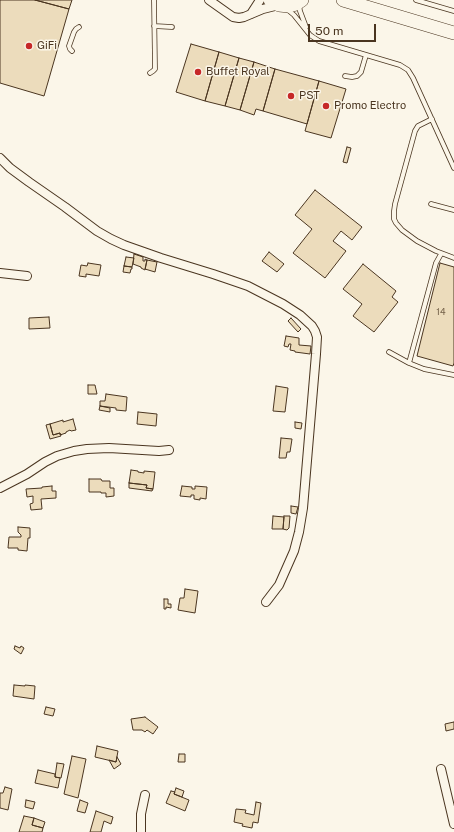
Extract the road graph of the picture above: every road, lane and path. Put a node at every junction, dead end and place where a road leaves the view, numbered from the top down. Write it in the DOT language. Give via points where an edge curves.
graph roads {
  1 [pos="154,0"];
  2 [pos="209,0"];
  3 [pos="260,0"];
  4 [pos="342,0"];
  5 [pos="416,0"];
  6 [pos="301,1"];
  7 [pos="277,4"];
  8 [pos="454,11"];
  9 [pos="250,15"];
  10 [pos="149,18"];
  11 [pos="154,18"];
  12 [pos="154,26"];
  13 [pos="79,27"];
  14 [pos="172,27"];
  15 [pos="307,31"];
  16 [pos="454,33"];
  17 [pos="149,47"];
  18 [pos="154,47"];
  19 [pos="72,52"];
  20 [pos="366,55"];
  21 [pos="150,73"];
  22 [pos="345,76"];
  23 [pos="432,119"];
  24 [pos="0,158"];
  25 [pos="454,168"];
  26 [pos="431,204"];
  27 [pos="454,210"];
  28 [pos="441,254"];
  29 [pos="454,258"];
  30 [pos="0,273"];
  31 [pos="26,276"];
  32 [pos="389,352"];
  33 [pos="409,363"];
  34 [pos="454,375"];
  35 [pos="169,450"];
  36 [pos="0,488"];
  37 [pos="266,602"];
  38 [pos="441,769"];
  39 [pos="145,794"];
  40 [pos="454,824"];
  41 [pos="141,832"];
  1 -- 11 [label="lane"];
  2 -- 9 [label="street" via="233,17"];
  3 -- 9 [label="street"];
  4 -- 16 [label="main road"];
  5 -- 8 [label="lane"];
  6 -- 7 [label="main road" via="289,6"];
  6 -- 15 [label="lane" via="300,11"];
  7 -- 9 [label="street"];
  7 -- 15 [label="lane" via="294,15"];
  10 -- 11 [label="lane"];
  11 -- 12 [label="lane"];
  12 -- 14 [label="lane"];
  12 -- 18 [label="lane"];
  13 -- 19 [label="lane" via="74,32 69,46"];
  15 -- 20 [label="lane" via="319,41"];
  17 -- 18 [label="lane"];
  18 -- 21 [label="lane" via="155,68"];
  20 -- 22 [label="lane" via="361,72 357,76"];
  20 -- 23 [label="lane" via="400,65 408,70"];
  23 -- 25 [label="lane"];
  23 -- 28 [label="lane" via="418,126 415,131 394,215 402,230"];
  24 -- 37 [label="street" via="24,179 111,239 248,286 300,315 315,331 316,354 299,532 294,551 279,585"];
  26 -- 27 [label="lane"];
  28 -- 29 [label="lane"];
  28 -- 33 [label="lane" via="436,263"];
  30 -- 31 [label="street"];
  32 -- 33 [label="lane"];
  33 -- 34 [label="lane"];
  35 -- 36 [label="street" via="109,448 74,451 45,462"];
  38 -- 40 [label="street"];
  39 -- 41 [label="street"];
}
